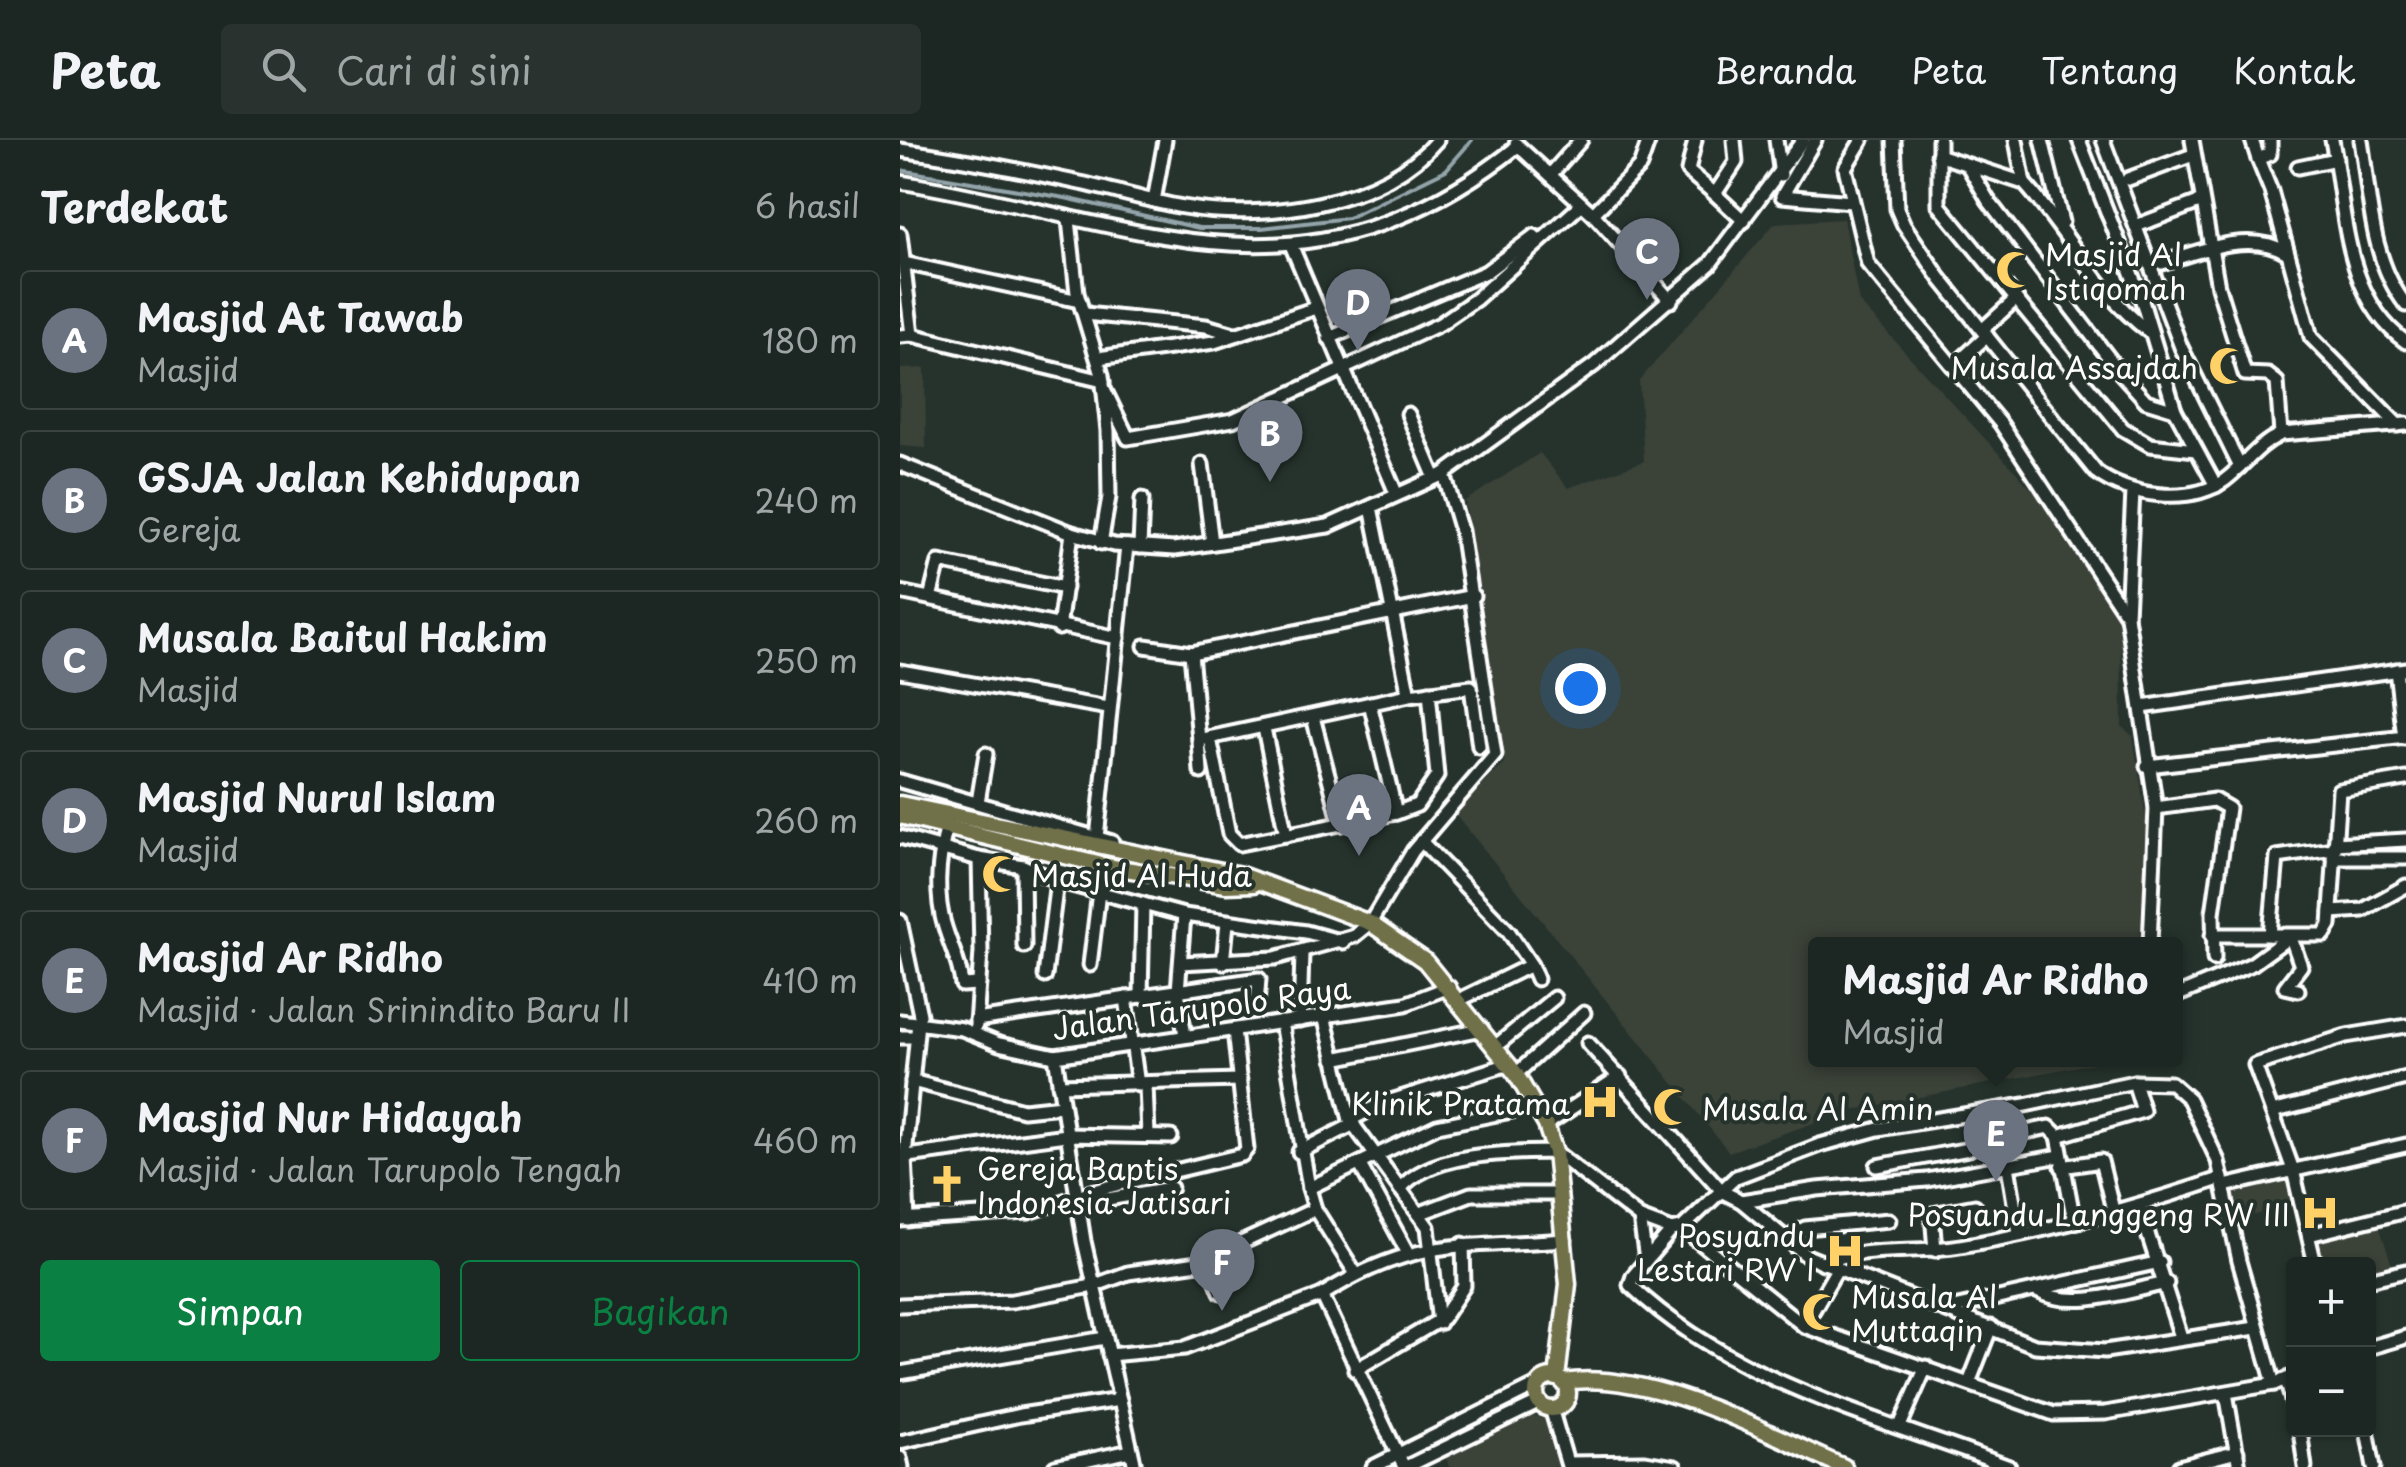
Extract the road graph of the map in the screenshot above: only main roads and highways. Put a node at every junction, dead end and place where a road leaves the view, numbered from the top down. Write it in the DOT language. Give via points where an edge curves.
graph roads {
  1 [pos="900,804"];
  2 [pos="900,816"];
  3 [pos="948,822"];
  4 [pos="1255,884"];
  5 [pos="1560,1380"];
  6 [pos="1844,1467"];
  1 -- 3 [label="main road"];
  2 -- 3 [label="main road"];
  3 -- 4 [label="main road" via="1230,872"];
  3 -- 4 [label="main road" via="1106,866"];
  4 -- 5 [label="main road" via="1370,923 1425,961 1536,1106 1556,1152 1565,1240"];
  5 -- 5 [label="main road" via="1565,1401 1545,1405 1539,1384"];
  5 -- 6 [label="main road" via="1681,1397"];
}
